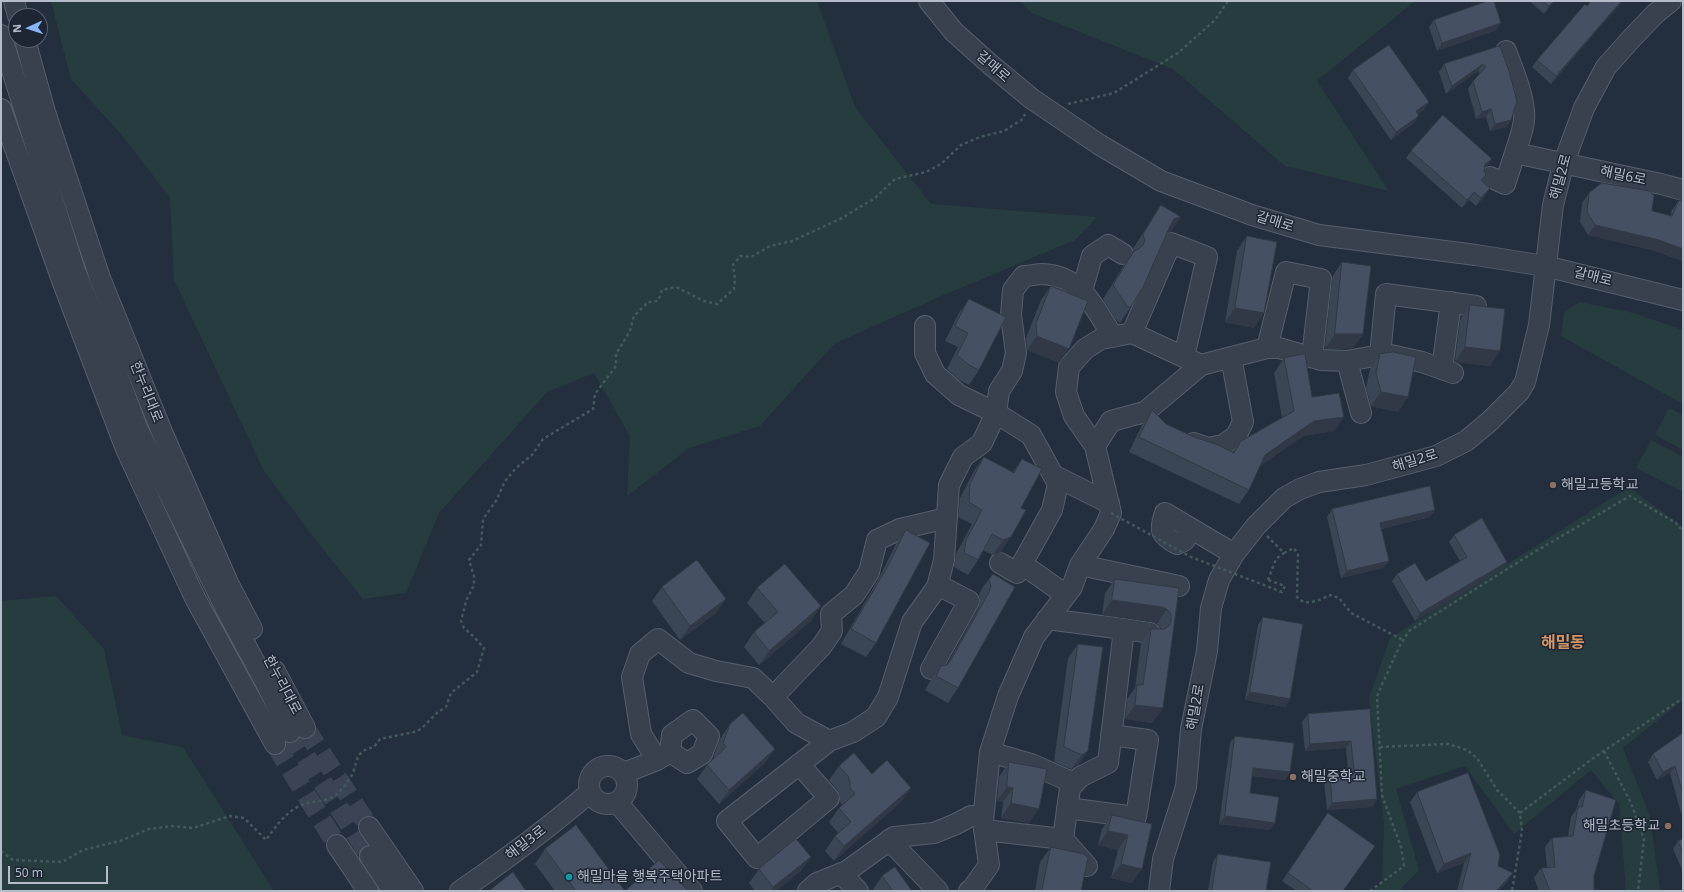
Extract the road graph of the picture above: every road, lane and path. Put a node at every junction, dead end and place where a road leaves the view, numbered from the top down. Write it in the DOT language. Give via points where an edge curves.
graph roads {
  1 [pos="929,1"];
  2 [pos="1228,1"];
  3 [pos="1671,1"];
  4 [pos="1,35"];
  5 [pos="27,48"];
  6 [pos="1506,51"];
  7 [pos="1040,104"];
  8 [pos="1,108"];
  9 [pos="1515,153"];
  10 [pos="1563,165"];
  11 [pos="1490,176"];
  12 [pos="1683,190"];
  13 [pos="1122,254"];
  14 [pos="1545,266"];
  15 [pos="1082,291"];
  16 [pos="1683,300"];
  17 [pos="1451,302"];
  18 [pos="1476,306"];
  19 [pos="925,326"];
  20 [pos="1122,335"];
  21 [pos="1267,348"];
  22 [pos="1380,355"];
  23 [pos="1231,357"];
  24 [pos="1312,357"];
  25 [pos="1192,361"];
  26 [pos="1347,361"];
  27 [pos="996,413"];
  28 [pos="1361,414"];
  29 [pos="1174,434"];
  30 [pos="1095,446"];
  31 [pos="1053,475"];
  32 [pos="1110,508"];
  33 [pos="947,518"];
  34 [pos="1192,529"];
  35 [pos="1683,531"];
  36 [pos="1267,536"];
  37 [pos="1284,553"];
  38 [pos="1234,554"];
  39 [pos="1000,563"];
  40 [pos="1022,564"];
  41 [pos="1080,565"];
  42 [pos="938,584"];
  43 [pos="1179,586"];
  44 [pos="1066,595"];
  45 [pos="1047,619"];
  46 [pos="1124,629"];
  47 [pos="1150,633"];
  48 [pos="1403,640"];
  49 [pos="932,669"];
  50 [pos="773,697"];
  51 [pos="1683,698"];
  52 [pos="703,730"];
  53 [pos="290,735"];
  54 [pos="1111,735"];
  55 [pos="829,741"];
  56 [pos="1380,747"];
  57 [pos="1604,750"];
  58 [pos="990,752"];
  59 [pos="663,756"];
  60 [pos="799,764"];
  61 [pos="624,774"];
  62 [pos="1074,783"];
  63 [pos="590,792"];
  64 [pos="617,802"];
  65 [pos="1067,808"];
  66 [pos="1520,813"];
  67 [pos="984,823"];
  68 [pos="369,827"];
  69 [pos="1063,839"];
  70 [pos="889,840"];
  71 [pos="337,845"];
  72 [pos="1,851"];
  73 [pos="370,856"];
  74 [pos="1087,866"];
  75 [pos="841,873"];
  76 [pos="971,890"];
  77 [pos="368,891"];
  78 [pos="394,891"];
  79 [pos="413,891"];
  80 [pos="460,891"];
  81 [pos="692,891"];
  82 [pos="808,891"];
  83 [pos="858,891"];
  84 [pos="938,891"];
  85 [pos="1159,891"];
  86 [pos="1370,891"];
  87 [pos="1512,891"];
  88 [pos="1638,891"];
  1 -- 7 [label="street, 갈매로" via="954,32"];
  2 -- 7 [label="path" via="1215,20 1178,54 1114,93"];
  3 -- 10 [label="street, 해밀2로" via="1641,28 1606,67 1584,108"];
  4 -- 53 [label="street" via="75,271 138,430"];
  5 -- 53 [label="street, 한누리대로" via="45,112 100,278"];
  6 -- 9 [label="street" via="1524,112"];
  7 -- 14 [label="street, 갈매로" via="1100,145 1162,181 1252,215 1319,235"];
  7 -- 72 [label="path" via="1004,131 961,145 941,164 926,172 895,179 875,198 842,218 792,241 770,246 751,257 740,256 733,265 734,289 717,304 704,301 676,287 662,290 658,301 648,302 634,316 630,330 616,354 616,366 595,394 593,409 544,439 532,455 505,481 496,501 483,519 481,545 469,560 474,585 466,601 461,621 464,628 484,648 477,672 451,693 446,707 421,728 414,732 380,739 374,747 364,749 357,758 351,776 338,794 326,800 302,805 284,816 266,840 244,818 230,816 193,828 173,826 149,830 83,850 62,862 13,860"];
  8 -- 53 [label="street" via="63,283 126,449 195,598"];
  9 -- 10 [label="street, 해밀6로"];
  9 -- 11 [label="street" via="1505,184"];
  10 -- 12 [label="street, 해밀6로"];
  10 -- 14 [label="street, 해밀2로" via="1553,205"];
  13 -- 15 [label="street" via="1108,245 1092,256"];
  14 -- 16 [label="street, 갈매로"];
  14 -- 38 [label="street, 해밀2로" via="1539,325 1525,382 1519,392 1489,422 1466,441 1436,456 1366,475 1319,482 1300,489 1284,498 1256,526"];
  15 -- 20 [label="street"];
  15 -- 27 [label="street" via="1066,279 1042,274 1024,276 1013,290 1011,315 1016,353 1012,371 999,391"];
  17 -- 18 [label="street"];
  17 -- 22 [label="street" via="1386,294"];
  17 -- 22 [label="street" via="1447,371 1422,362"];
  19 -- 27 [label="street" via="925,352 935,374 959,395"];
  20 -- 25 [label="street"];
  20 -- 25 [label="street" via="1171,243 1207,257"];
  20 -- 30 [label="street" via="1101,339 1084,349 1068,367 1066,392 1074,416"];
  21 -- 23 [label="street"];
  21 -- 24 [label="street" via="1278,348"];
  21 -- 24 [label="street" via="1286,272 1321,279"];
  22 -- 26 [label="street"];
  23 -- 25 [label="street"];
  23 -- 29 [label="street" via="1243,422 1236,436 1223,445 1208,448"];
  24 -- 26 [label="street"];
  25 -- 30 [label="street" via="1150,417 1111,421"];
  26 -- 28 [label="street"];
  27 -- 31 [label="street" via="1031,435"];
  27 -- 33 [label="street" via="982,443 963,457 949,485"];
  30 -- 32 [label="street"];
  31 -- 32 [label="street"];
  31 -- 40 [label="street" via="1058,484 1052,510"];
  32 -- 37 [label="path, bridge" via="1191,557 1282,592 1284,586 1268,580 1276,559"];
  32 -- 41 [label="street" via="1104,529"];
  33 -- 42 [label="street" via="944,560"];
  33 -- 50 [label="street" via="900,529 877,540 869,572 854,594 831,614 832,631 821,647"];
  34 -- 38 [label="street"];
  35 -- 48 [label="path" via="1676,523 1630,496 1409,630"];
  36 -- 37 [label="path"];
  37 -- 48 [label="path" via="1294,548 1298,555 1299,600 1309,603 1331,595 1339,598 1351,613"];
  38 -- 85 [label="street, 해밀2로" via="1219,580 1211,608 1207,651 1191,729 1186,787 1163,859"];
  39 -- 40 [label="street" via="1017,573"];
  40 -- 44 [label="street"];
  41 -- 43 [label="street"];
  41 -- 44 [label="street"];
  42 -- 49 [label="street" via="969,601"];
  42 -- 55 [label="street" via="912,622 888,697 876,717 852,732"];
  44 -- 45 [label="street"];
  45 -- 46 [label="street"];
  45 -- 58 [label="street" via="1034,636 1022,663 1008,696"];
  46 -- 47 [label="street"];
  46 -- 54 [label="street"];
  48 -- 56 [label="path" via="1377,696"];
  50 -- 55 [label="street" via="796,723"];
  50 -- 59 [label="street" via="753,678 716,671 689,662 658,639 640,654 632,677 641,734"];
  51 -- 57 [label="path"];
  52 -- 59 [label="street"];
  54 -- 62 [label="street" via="1108,763 1080,777"];
  54 -- 65 [label="street" via="1148,740 1136,817"];
  55 -- 60 [label="street"];
  56 -- 66 [label="path" via="1448,744 1467,750 1476,758 1497,790"];
  56 -- 86 [label="path" via="1382,795 1404,866"];
  57 -- 66 [label="path"];
  57 -- 88 [label="path" via="1631,803 1644,839"];
  58 -- 62 [label="street" via="1031,764"];
  58 -- 67 [label="street"];
  59 -- 61 [label="street"];
  60 -- 60 [label="street" via="727,821 757,858 829,798"];
  61 -- 63 [label="street" via="620,769 608,765 596,769 589,780"];
  61 -- 64 [label="street" via="627,779 626,792"];
  62 -- 65 [label="street" via="1070,788"];
  63 -- 64 [label="street" via="598,802"];
  63 -- 80 [label="street, 해밀3로" via="495,867"];
  64 -- 81 [label="street"];
  65 -- 69 [label="street"];
  66 -- 87 [label="path" via="1522,831"];
  67 -- 69 [label="street"];
  67 -- 70 [label="street" via="971,816 934,833 894,837"];
  67 -- 76 [label="street" via="989,866"];
  68 -- 79 [label="street"];
  69 -- 74 [label="street"];
  70 -- 75 [label="street"];
  70 -- 84 [label="street"];
  71 -- 77 [label="street"];
  73 -- 78 [label="street"];
  75 -- 82 [label="street" via="817,883"];
  75 -- 83 [label="street"];
}
